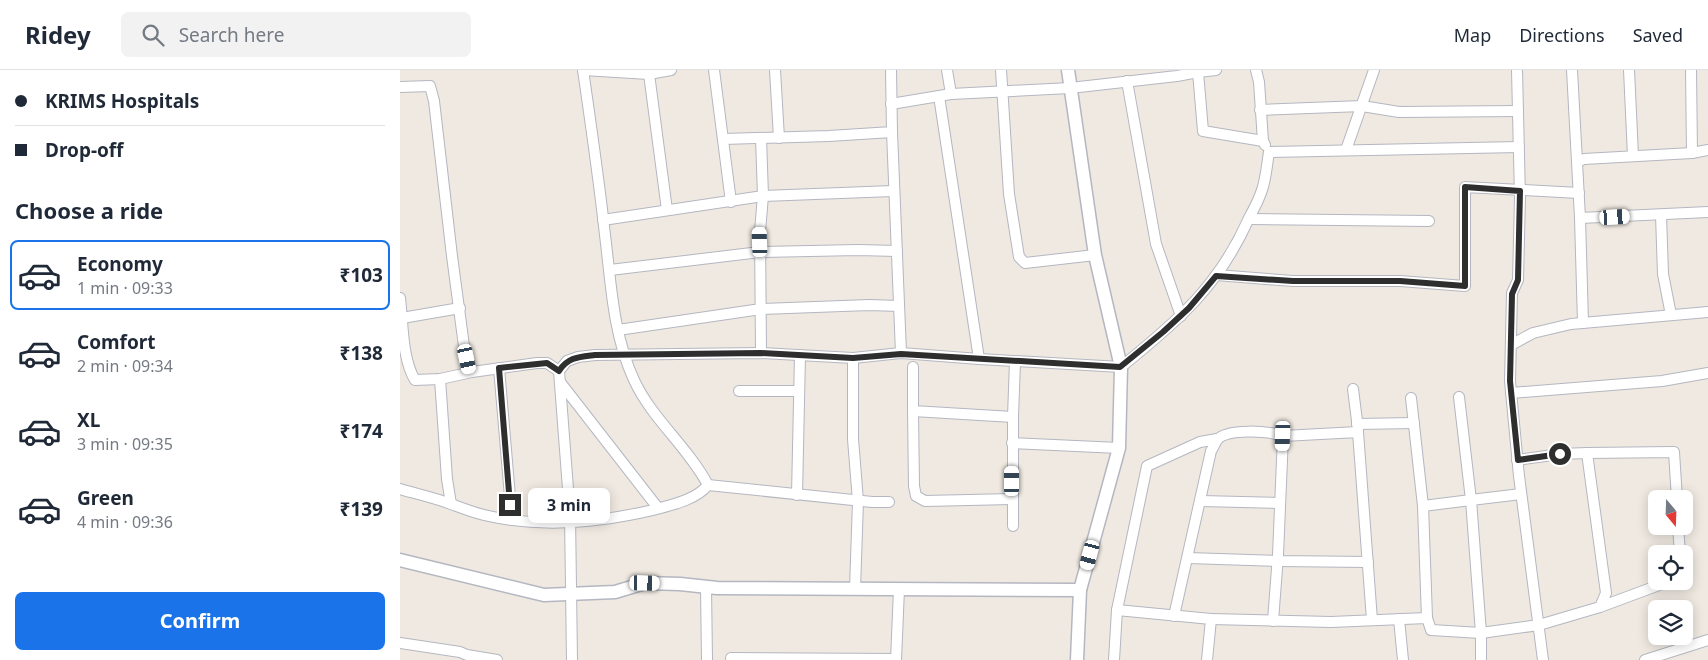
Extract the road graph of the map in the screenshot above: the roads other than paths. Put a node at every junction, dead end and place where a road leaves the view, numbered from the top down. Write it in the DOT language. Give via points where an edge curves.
graph roads {
  1 [pos="583,70"];
  2 [pos="671,70"];
  3 [pos="714,70"];
  4 [pos="775,70"];
  5 [pos="891,70"];
  6 [pos="947,70"];
  7 [pos="1001,70"];
  8 [pos="1068,70"];
  9 [pos="1216,70"];
  10 [pos="1256,70"];
  11 [pos="1374,70"];
  12 [pos="1517,70"];
  13 [pos="1572,70"];
  14 [pos="1630,70"];
  15 [pos="1692,70"];
  16 [pos="1198,72"];
  17 [pos="649,74"];
  18 [pos="1127,81"];
  19 [pos="400,87"];
  20 [pos="1070,88"];
  21 [pos="1002,91"];
  22 [pos="951,94"];
  23 [pos="939,96"];
  24 [pos="891,104"];
  25 [pos="1362,106"];
  26 [pos="1260,110"];
  27 [pos="1518,111"];
  28 [pos="892,132"];
  29 [pos="761,138"];
  30 [pos="779,138"];
  31 [pos="723,139"];
  32 [pos="1263,141"];
  33 [pos="1519,147"];
  34 [pos="1346,150"];
  35 [pos="1708,150"];
  36 [pos="1269,152"];
  37 [pos="1692,153"];
  38 [pos="1633,156"];
  39 [pos="1577,162"];
  40 [pos="893,191"];
  41 [pos="1520,191"];
  42 [pos="1579,194"];
  43 [pos="763,196"];
  44 [pos="731,202"];
  45 [pos="667,210"];
  46 [pos="1708,212"];
  47 [pos="1661,214"];
  48 [pos="1580,218"];
  49 [pos="604,220"];
  50 [pos="1249,220"];
  51 [pos="1429,221"];
  52 [pos="897,251"];
  53 [pos="760,252"];
  54 [pos="1095,255"];
  55 [pos="610,270"];
  56 [pos="1216,276"];
  57 [pos="400,298"];
  58 [pos="899,306"];
  59 [pos="460,308"];
  60 [pos="762,309"];
  61 [pos="1708,312"];
  62 [pos="1671,315"];
  63 [pos="1181,316"];
  64 [pos="402,318"];
  65 [pos="1583,323"];
  66 [pos="618,330"];
  67 [pos="402,341"];
  68 [pos="1511,345"];
  69 [pos="761,353"];
  70 [pos="623,354"];
  71 [pos="901,354"];
  72 [pos="800,355"];
  73 [pos="853,358"];
  74 [pos="979,359"];
  75 [pos="1015,361"];
  76 [pos="913,367"];
  77 [pos="1120,367"];
  78 [pos="499,368"];
  79 [pos="559,371"];
  80 [pos="470,372"];
  81 [pos="1708,373"];
  82 [pos="440,379"];
  83 [pos="559,382"];
  84 [pos="1353,389"];
  85 [pos="739,391"];
  86 [pos="799,391"];
  87 [pos="1511,393"];
  88 [pos="1459,397"];
  89 [pos="1410,398"];
  90 [pos="913,412"];
  91 [pos="1013,417"];
  92 [pos="1414,423"];
  93 [pos="1357,428"];
  94 [pos="1283,436"];
  95 [pos="1217,440"];
  96 [pos="1012,443"];
  97 [pos="1119,448"];
  98 [pos="1587,453"];
  99 [pos="1518,460"];
  100 [pos="708,485"];
  101 [pos="400,489"];
  102 [pos="1676,490"];
  103 [pos="1522,494"];
  104 [pos="797,495"];
  105 [pos="1012,500"];
  106 [pos="1471,500"];
  107 [pos="858,501"];
  108 [pos="889,502"];
  109 [pos="1200,502"];
  110 [pos="1280,503"];
  111 [pos="451,504"];
  112 [pos="1423,506"];
  113 [pos="658,508"];
  114 [pos="512,520"];
  115 [pos="570,522"];
  116 [pos="1012,526"];
  117 [pos="1188,558"];
  118 [pos="400,560"];
  119 [pos="1278,561"];
  120 [pos="1368,562"];
  121 [pos="706,587"];
  122 [pos="856,589"];
  123 [pos="900,589"];
  124 [pos="1648,589"];
  125 [pos="1080,590"];
  126 [pos="572,594"];
  127 [pos="1600,607"];
  128 [pos="1117,610"];
  129 [pos="1174,616"];
  130 [pos="1427,618"];
  131 [pos="1211,619"];
  132 [pos="1399,619"];
  133 [pos="1372,620"];
  134 [pos="1273,621"];
  135 [pos="1539,625"];
  136 [pos="1481,633"];
  137 [pos="1708,640"];
  138 [pos="400,643"];
  139 [pos="467,658"];
  140 [pos="731,658"];
  141 [pos="497,660"];
  142 [pos="572,660"];
  143 [pos="707,660"];
  144 [pos="896,660"];
  145 [pos="1077,660"];
  146 [pos="1114,660"];
  147 [pos="1207,660"];
  148 [pos="1403,660"];
  149 [pos="1481,660"];
  150 [pos="1543,660"];
  151 [pos="1645,660"];
  1 -- 17 [label="street"];
  1 -- 49 [label="street"];
  2 -- 17 [label="street"];
  3 -- 31 [label="street"];
  4 -- 30 [label="street"];
  5 -- 24 [label="street"];
  6 -- 22 [label="street"];
  7 -- 21 [label="street"];
  8 -- 20 [label="street"];
  9 -- 16 [label="street"];
  10 -- 26 [label="street"];
  11 -- 25 [label="street"];
  12 -- 27 [label="street"];
  13 -- 39 [label="street"];
  14 -- 38 [label="street"];
  15 -- 37 [label="street"];
  16 -- 18 [label="street"];
  16 -- 32 [label="street" via="1203,131"];
  17 -- 45 [label="street"];
  18 -- 20 [label="street"];
  18 -- 63 [label="street" via="1156,244"];
  19 -- 59 [label="street" via="430,86"];
  20 -- 21 [label="street"];
  20 -- 54 [label="street"];
  21 -- 22 [label="street"];
  21 -- 54 [label="street" via="1009,194 1019,257 1025,263"];
  22 -- 23 [label="street"];
  23 -- 24 [label="street"];
  23 -- 74 [label="street"];
  24 -- 28 [label="street"];
  25 -- 26 [label="street"];
  25 -- 27 [label="street" via="1399,112"];
  25 -- 34 [label="street"];
  26 -- 32 [label="street"];
  27 -- 33 [label="street"];
  28 -- 30 [label="street"];
  28 -- 40 [label="street"];
  29 -- 30 [label="street"];
  29 -- 31 [label="street"];
  29 -- 43 [label="street"];
  31 -- 44 [label="street"];
  32 -- 36 [label="street"];
  33 -- 34 [label="street"];
  33 -- 41 [label="street"];
  34 -- 36 [label="street"];
  35 -- 37 [label="street"];
  36 -- 50 [label="street" via="1262,189"];
  37 -- 38 [label="street"];
  38 -- 39 [label="street"];
  39 -- 42 [label="street"];
  40 -- 43 [label="street"];
  40 -- 52 [label="street"];
  41 -- 42 [label="street"];
  41 -- 56 [label="street" via="1465,187 1465,286"];
  41 -- 68 [label="street" via="1518,280 1512,294"];
  42 -- 48 [label="street"];
  43 -- 44 [label="street"];
  43 -- 53 [label="street"];
  44 -- 45 [label="street"];
  45 -- 49 [label="street"];
  46 -- 47 [label="street"];
  47 -- 48 [label="street"];
  47 -- 62 [label="street" via="1664,274"];
  48 -- 65 [label="street"];
  49 -- 55 [label="street"];
  50 -- 51 [label="street"];
  50 -- 56 [label="street"];
  52 -- 53 [label="street"];
  52 -- 58 [label="street"];
  53 -- 55 [label="street"];
  53 -- 60 [label="street"];
  54 -- 77 [label="street"];
  55 -- 66 [label="street"];
  56 -- 63 [label="street"];
  57 -- 64 [label="street"];
  58 -- 60 [label="street"];
  58 -- 71 [label="street"];
  59 -- 64 [label="street"];
  59 -- 80 [label="street"];
  60 -- 66 [label="street"];
  60 -- 69 [label="street"];
  61 -- 62 [label="street"];
  62 -- 65 [label="street"];
  63 -- 77 [label="street"];
  64 -- 67 [label="street"];
  65 -- 68 [label="street" via="1533,333"];
  66 -- 70 [label="street"];
  67 -- 82 [label="street" via="414,380"];
  68 -- 87 [label="street"];
  69 -- 70 [label="street"];
  69 -- 72 [label="street"];
  70 -- 79 [label="street" via="578,357 567,361"];
  70 -- 100 [label="street" via="652,409"];
  71 -- 73 [label="street"];
  71 -- 74 [label="street"];
  72 -- 73 [label="street"];
  72 -- 86 [label="street"];
  73 -- 107 [label="street" via="853,439"];
  74 -- 75 [label="street"];
  75 -- 77 [label="street"];
  75 -- 91 [label="street"];
  76 -- 90 [label="street"];
  77 -- 97 [label="street"];
  78 -- 79 [label="street" via="547,363"];
  78 -- 80 [label="street"];
  78 -- 114 [label="street"];
  79 -- 83 [label="street"];
  80 -- 82 [label="street"];
  81 -- 87 [label="street" via="1662,381"];
  82 -- 111 [label="street"];
  83 -- 113 [label="street"];
  83 -- 115 [label="street"];
  84 -- 93 [label="street"];
  85 -- 86 [label="street"];
  86 -- 104 [label="street"];
  87 -- 99 [label="street"];
  88 -- 106 [label="street"];
  89 -- 92 [label="street"];
  90 -- 91 [label="street"];
  90 -- 105 [label="street" via="916,496 924,500"];
  91 -- 96 [label="street"];
  92 -- 93 [label="street"];
  92 -- 112 [label="street"];
  93 -- 94 [label="street"];
  93 -- 120 [label="street"];
  94 -- 95 [label="street" via="1254,432 1228,434"];
  94 -- 110 [label="street"];
  95 -- 109 [label="street"];
  95 -- 128 [label="street" via="1200,442 1147,466"];
  96 -- 97 [label="street"];
  96 -- 105 [label="street"];
  97 -- 125 [label="street"];
  98 -- 99 [label="street"];
  98 -- 102 [label="street" via="1674,452"];
  98 -- 127 [label="street" via="1606,593"];
  99 -- 103 [label="street"];
  100 -- 104 [label="street"];
  100 -- 113 [label="street" via="702,492 685,500"];
  101 -- 111 [label="street"];
  103 -- 106 [label="street"];
  103 -- 135 [label="street"];
  104 -- 107 [label="street"];
  105 -- 116 [label="street"];
  106 -- 112 [label="street"];
  106 -- 136 [label="street"];
  107 -- 108 [label="street"];
  107 -- 122 [label="street"];
  109 -- 110 [label="street"];
  109 -- 117 [label="street"];
  110 -- 119 [label="street"];
  111 -- 114 [label="street" via="482,515"];
  112 -- 130 [label="street"];
  113 -- 115 [label="street" via="594,521"];
  114 -- 115 [label="street"];
  115 -- 126 [label="street"];
  117 -- 119 [label="street"];
  117 -- 129 [label="street"];
  118 -- 126 [label="street" via="544,595"];
  119 -- 120 [label="street"];
  119 -- 134 [label="street"];
  120 -- 133 [label="street"];
  121 -- 122 [label="street"];
  121 -- 126 [label="street" via="645,583 615,592"];
  121 -- 143 [label="street"];
  122 -- 123 [label="street"];
  123 -- 125 [label="street"];
  123 -- 144 [label="street"];
  124 -- 127 [label="street"];
  125 -- 145 [label="street"];
  126 -- 142 [label="street"];
  127 -- 135 [label="street"];
  128 -- 129 [label="street"];
  128 -- 146 [label="street"];
  129 -- 131 [label="street"];
  130 -- 132 [label="street"];
  130 -- 136 [label="street" via="1431,630"];
  131 -- 134 [label="street"];
  131 -- 147 [label="street"];
  132 -- 133 [label="street"];
  132 -- 148 [label="street"];
  133 -- 134 [label="street"];
  135 -- 136 [label="street"];
  135 -- 150 [label="street"];
  136 -- 149 [label="street"];
  137 -- 151 [label="street"];
  138 -- 139 [label="street" via="460,652"];
  139 -- 141 [label="street"];
  140 -- 144 [label="street"];
}
